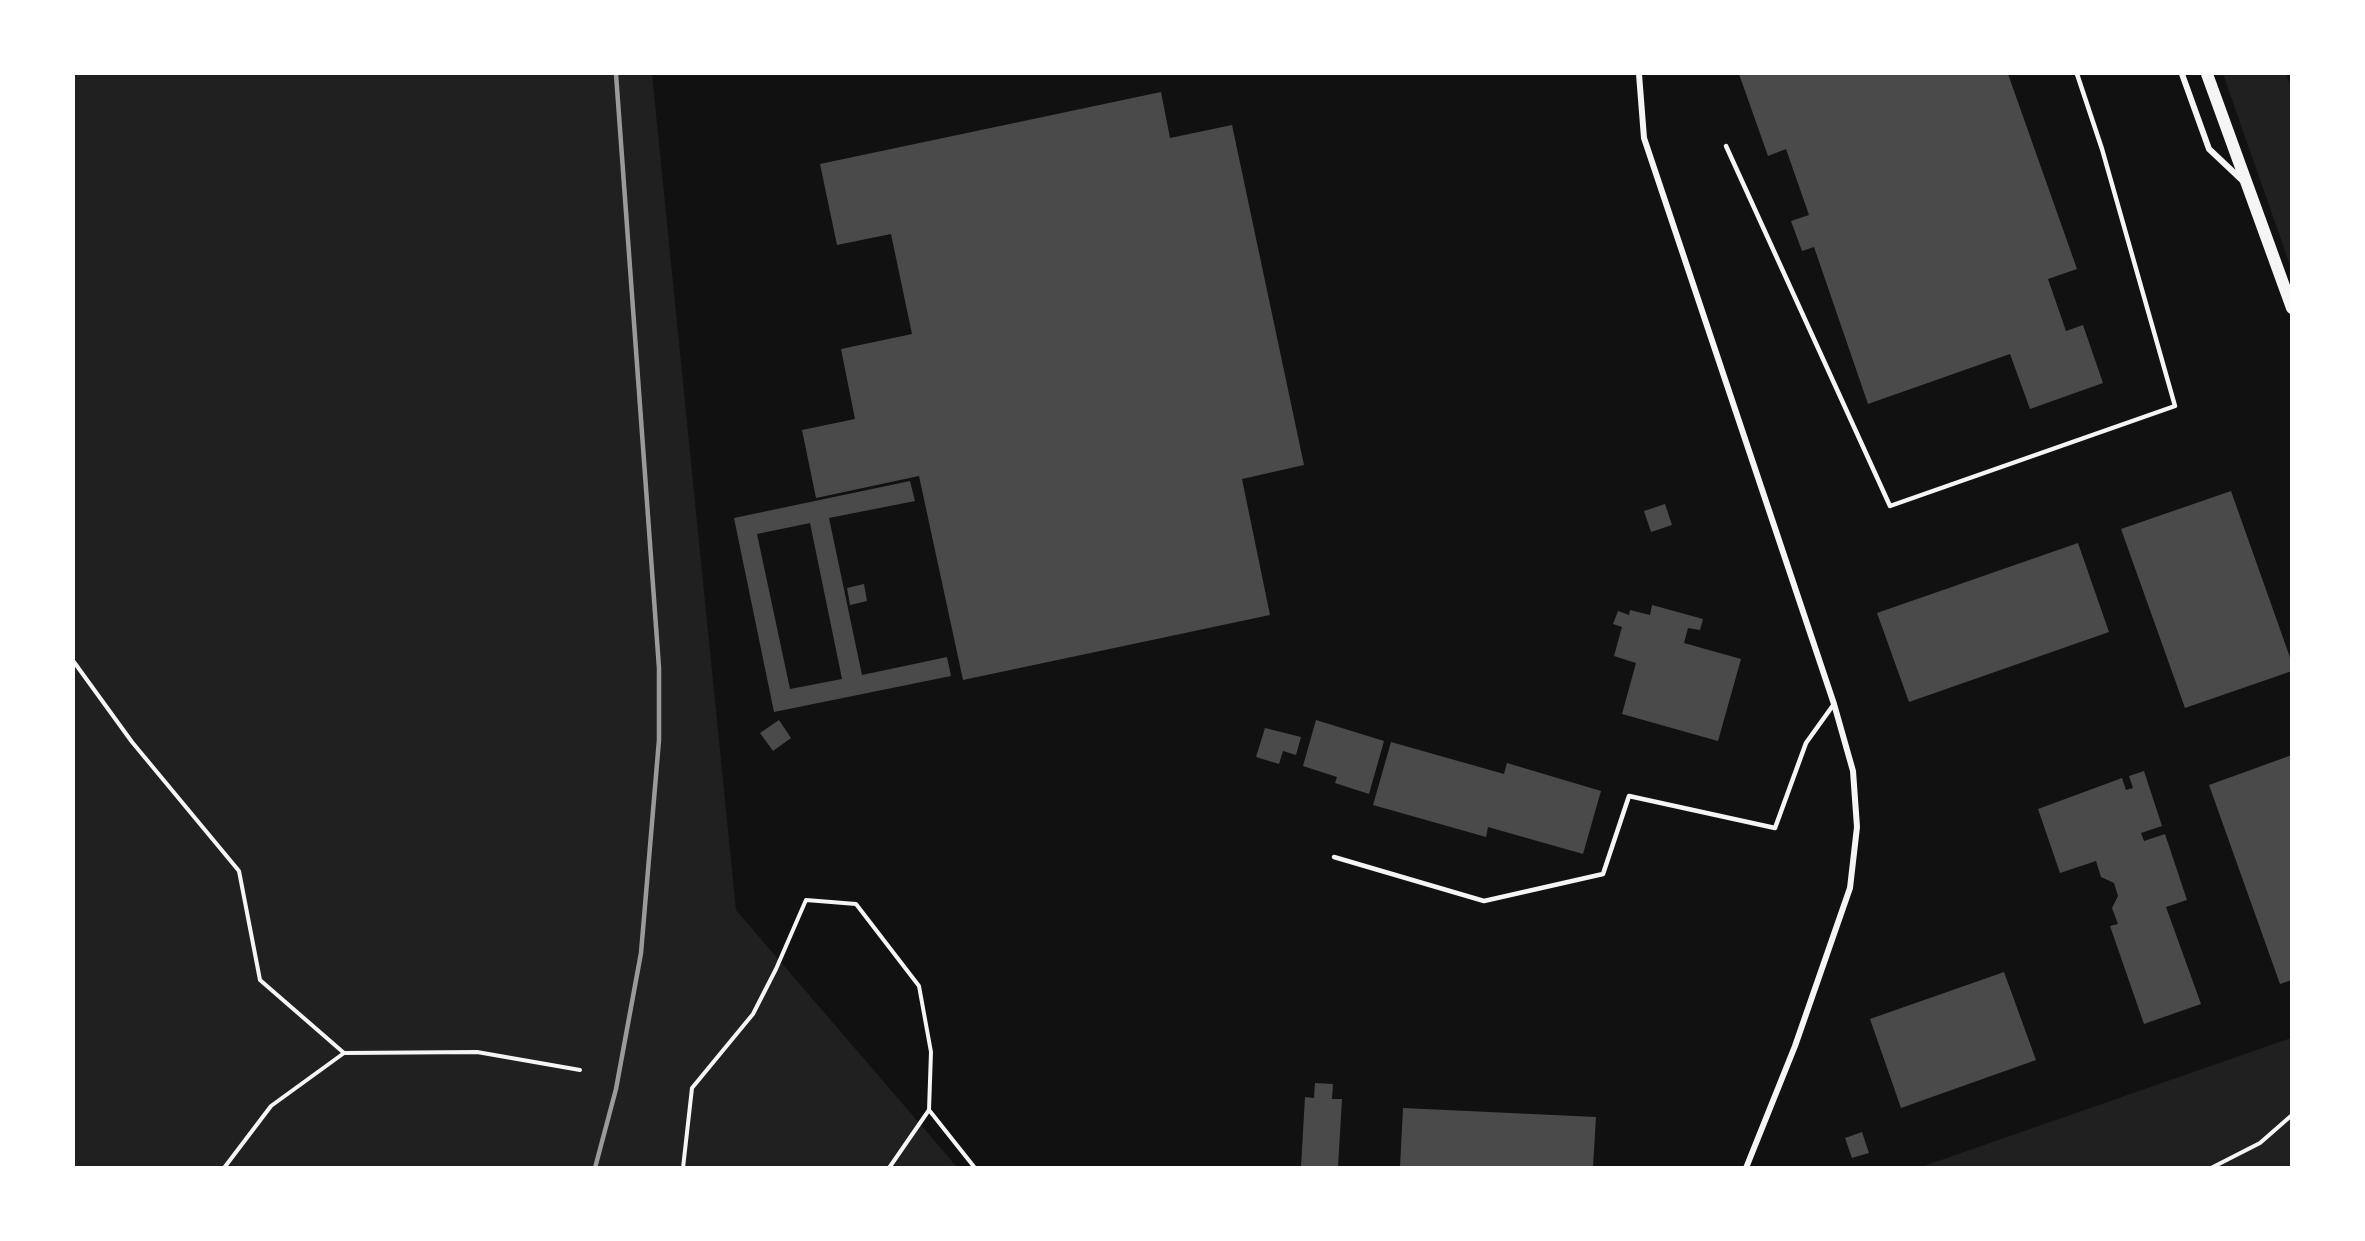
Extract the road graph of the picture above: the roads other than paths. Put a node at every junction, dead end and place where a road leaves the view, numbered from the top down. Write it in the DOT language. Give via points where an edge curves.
graph roads {
  1 [pos="1639,74"];
  2 [pos="2077,74"];
  3 [pos="2182,74"];
  4 [pos="2206,74"];
  5 [pos="1726,146"];
  6 [pos="2248,186"];
  7 [pos="2292,308"];
  8 [pos="1833,704"];
  9 [pos="1334,857"];
  10 [pos="1746,1167"];
  1 -- 8 [label="street" via="1644,138"];
  2 -- 5 [label="lane" via="2175,406 1890,506"];
  3 -- 6 [label="street" via="2209,149"];
  4 -- 6 [label="main road"];
  6 -- 7 [label="main road"];
  8 -- 9 [label="lane" via="1806,743 1775,828 1629,796 1604,874 1484,900"];
  8 -- 10 [label="street" via="1852,771 1857,827 1850,888 1795,1046"];
}
